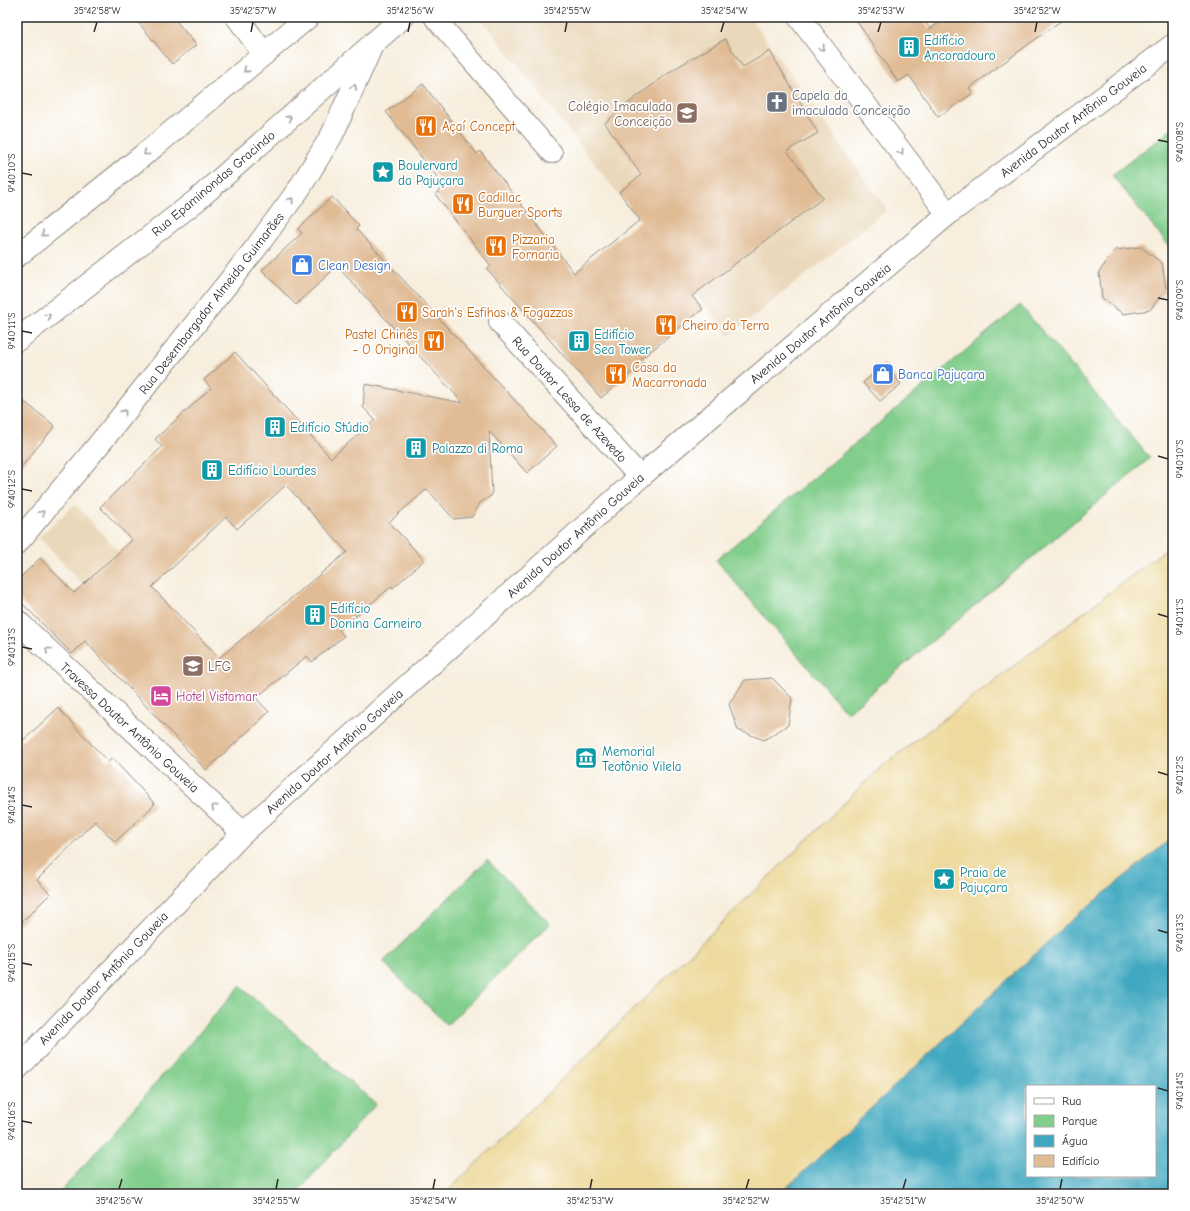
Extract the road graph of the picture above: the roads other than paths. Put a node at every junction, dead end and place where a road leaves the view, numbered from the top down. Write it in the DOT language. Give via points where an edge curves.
graph roads {
  1 [pos="237,17"];
  2 [pos="308,17"];
  3 [pos="403,17"];
  4 [pos="434,17"];
  5 [pos="799,17"];
  6 [pos="373,43"];
  7 [pos="1173,45"];
  8 [pos="264,54"];
  9 [pos="552,153"];
  10 [pos="948,214"];
  11 [pos="17,256"];
  12 [pos="500,322"];
  13 [pos="17,340"];
  14 [pos="640,477"];
  15 [pos="17,543"];
  16 [pos="17,621"];
  17 [pos="243,833"];
  18 [pos="17,1069"];
  1 -- 8 [label="street"];
  2 -- 8 [label="street"];
  3 -- 6 [label="street, Rua Epaminondas Gracindo"];
  4 -- 9 [label="lane"];
  5 -- 10 [label="street, one-way"];
  13 -- 6 [label="street, Rua Epaminondas Gracindo, one-way" via="197,200"];
  15 -- 6 [label="street, Rua Desembargador Almeida Guimarães, one-way" via="255,249 299,189 332,136"];
  7 -- 10 [label="street, Avenida Doutor Antônio Gouveia"];
  8 -- 11 [label="street, one-way" via="156,145"];
  10 -- 14 [label="street, Avenida Doutor Antônio Gouveia"];
  12 -- 14 [label="street, Rua Doutor Lessa de Azevedo"];
  14 -- 17 [label="street, Avenida Doutor Antônio Gouveia"];
  17 -- 16 [label="street, Travessa Doutor Antônio Gouveia, one-way"];
  17 -- 18 [label="street, Avenida Doutor Antônio Gouveia"];
}
